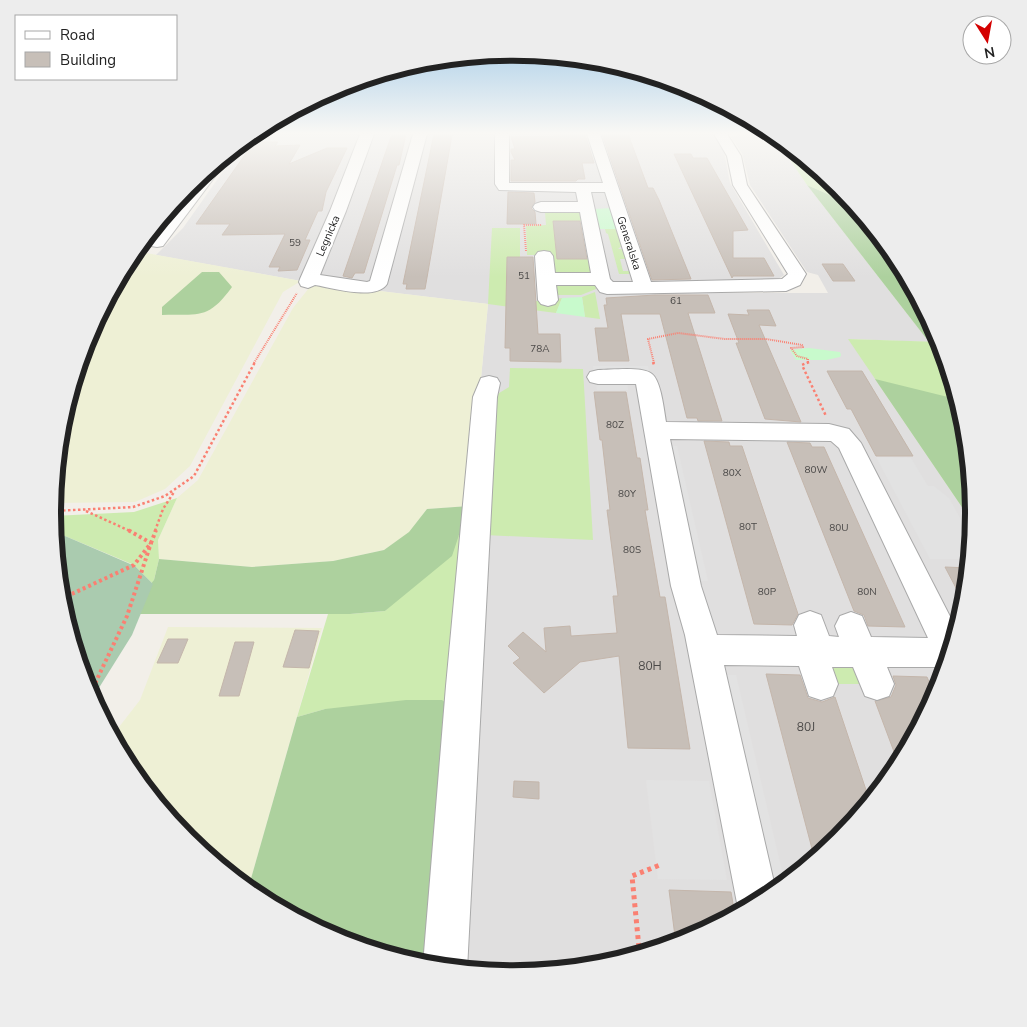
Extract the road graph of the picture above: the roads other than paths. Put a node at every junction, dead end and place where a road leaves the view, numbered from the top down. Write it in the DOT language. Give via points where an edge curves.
graph roads {
  1 [pos="349,182"];
  2 [pos="407,182"];
  3 [pos="502,182"];
  4 [pos="609,182"];
  5 [pos="739,182"];
  6 [pos="583,188"];
  7 [pos="611,188"];
  8 [pos="195,193"];
  9 [pos="588,207"];
  10 [pos="542,224"];
  11 [pos="157,242"];
  12 [pos="544,256"];
  13 [pos="546,279"];
  14 [pos="604,284"];
  15 [pos="644,288"];
  16 [pos="548,300"];
  17 [pos="598,377"];
  18 [pos="489,383"];
  19 [pos="656,430"];
  20 [pos="947,642"];
  21 [pos="859,644"];
  22 [pos="946,647"];
  23 [pos="704,650"];
  24 [pos="877,684"];
  25 [pos="756,895"];
  26 [pos="446,961"];
  1 -- 2 [label="street, Legnicka" via="309,281 370,288 378,284"];
  3 -- 6 [label="street" via="502,186 512,188"];
  4 -- 7 [label="street, Generalska"];
  5 -- 15 [label="street" via="797,276 780,286"];
  6 -- 7 [label="street"];
  6 -- 9 [label="street"];
  7 -- 15 [label="street, Generalska"];
  8 -- 11 [label="street"];
  9 -- 10 [label="street" via="540,200"];
  9 -- 14 [label="street"];
  12 -- 13 [label="street"];
  13 -- 14 [label="street"];
  13 -- 16 [label="street"];
  14 -- 15 [label="street"];
  17 -- 19 [label="street" via="646,379"];
  18 -- 26 [label="street" via="485,397 470,596"];
  19 -- 20 [label="street" via="745,425 835,434 849,444"];
  19 -- 23 [label="street" via="686,586"];
  21 -- 22 [label="street" via="943,653"];
  21 -- 23 [label="street" via="815,653"];
  21 -- 24 [label="street"];
  23 -- 25 [label="street"];
}
